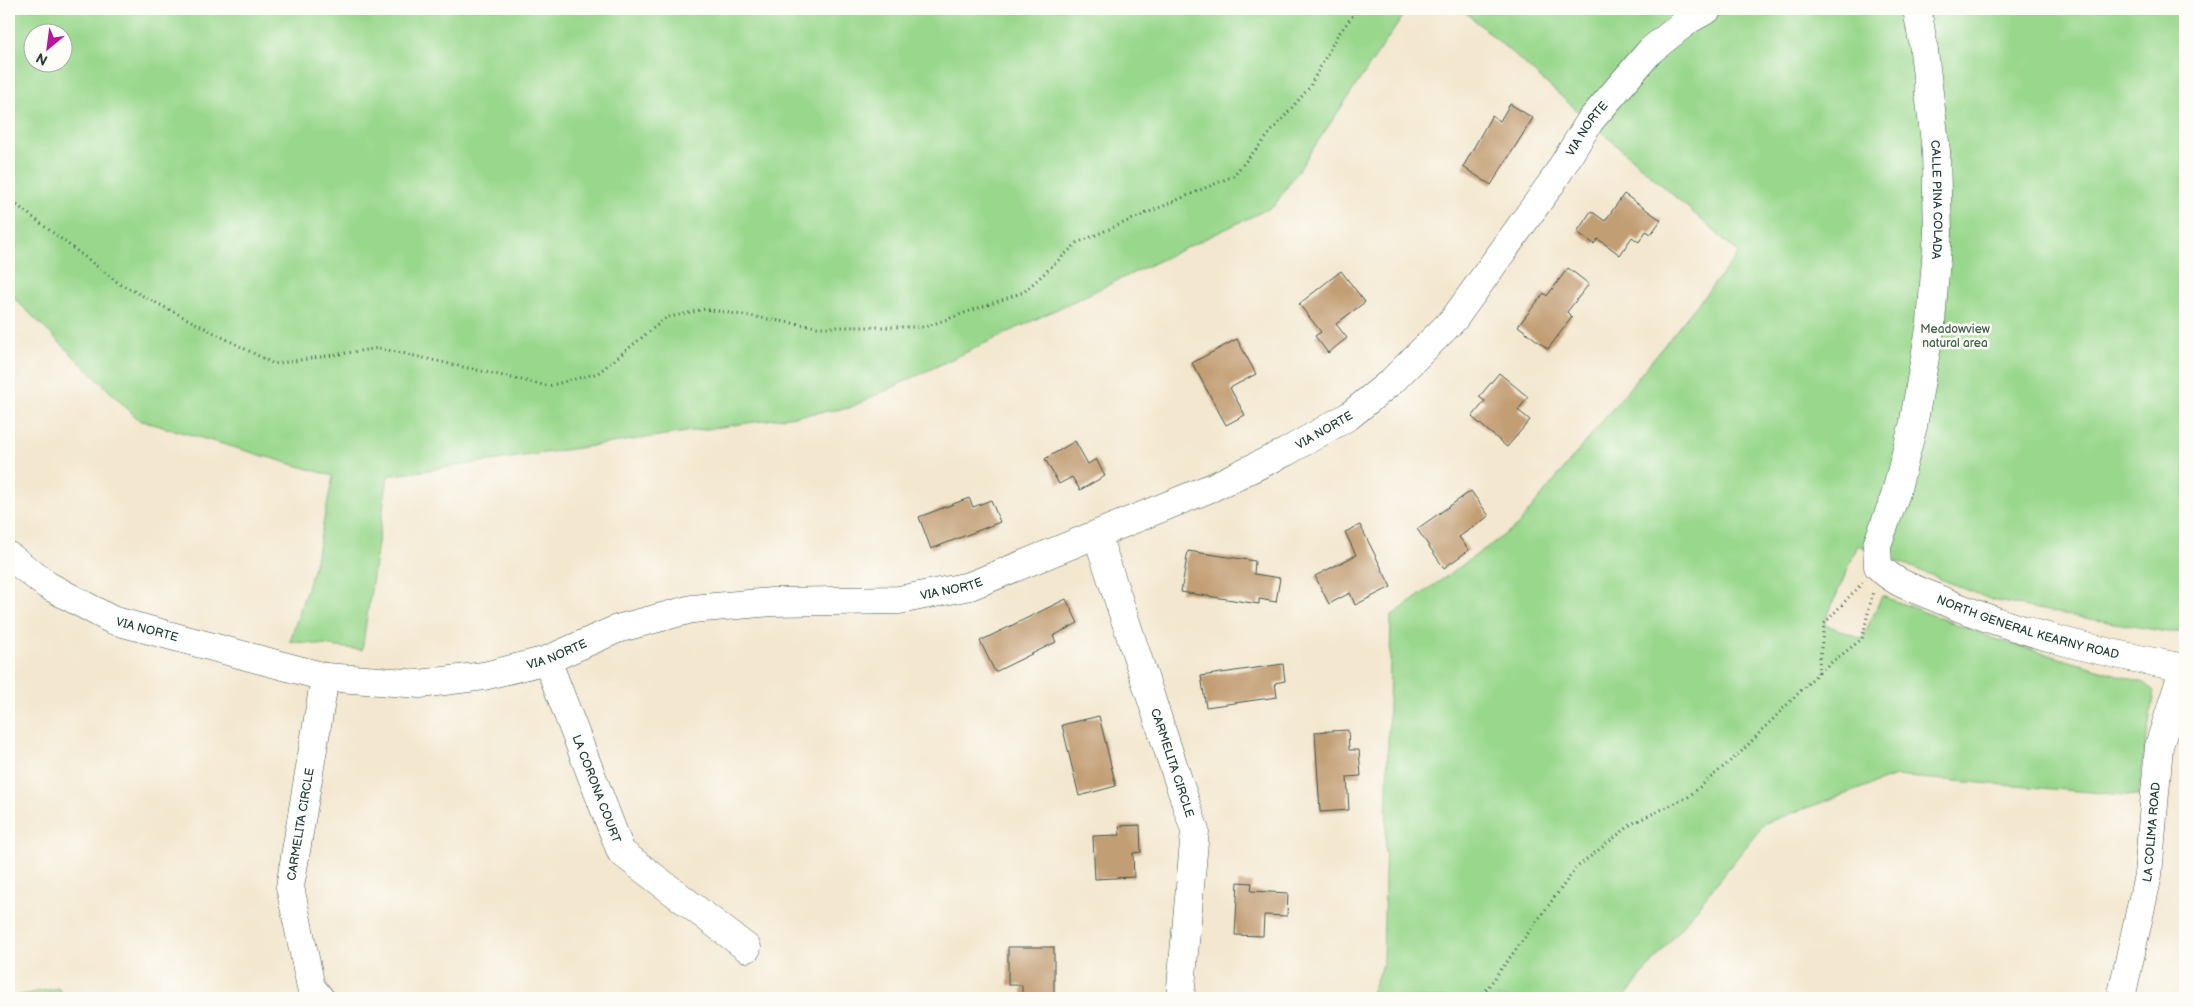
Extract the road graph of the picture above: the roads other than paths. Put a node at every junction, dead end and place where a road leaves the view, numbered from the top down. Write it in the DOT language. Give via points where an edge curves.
graph roads {
  1 [pos="1708,9"];
  2 [pos="1917,9"];
  3 [pos="1097,535"];
  4 [pos="9,556"];
  5 [pos="1878,566"];
  6 [pos="548,660"];
  7 [pos="2185,668"];
  8 [pos="325,677"];
  9 [pos="747,948"];
  10 [pos="320,998"];
  11 [pos="1180,998"];
  12 [pos="2122,998"];
  1 -- 3 [label="street, VIA NORTE" via="1651,50 1596,114 1553,181 1454,319 1392,381 1349,416 1286,452 1213,487"];
  2 -- 5 [label="street, CALLE PINA COLADA" via="1936,151 1937,243 1931,323 1913,426 1877,545"];
  3 -- 6 [label="street, VIA NORTE" via="970,586 899,600 772,602 692,609 618,629"];
  3 -- 11 [label="street, CARMELITA CIRCLE" via="1196,832"];
  4 -- 8 [label="street, VIA NORTE" via="47,585 112,620"];
  5 -- 7 [label="street, NORTH GENERAL KEARNY ROAD" via="1890,579 1956,607 2053,640"];
  6 -- 8 [label="street, VIA NORTE" via="484,676 420,684"];
  6 -- 9 [label="street, LA CORONA COURT" via="620,852"];
  7 -- 12 [label="street, LA COLIMA ROAD" via="2160,746 2148,875"];
  8 -- 10 [label="street, CARMELITA CIRCLE" via="290,887 311,987"];
}
